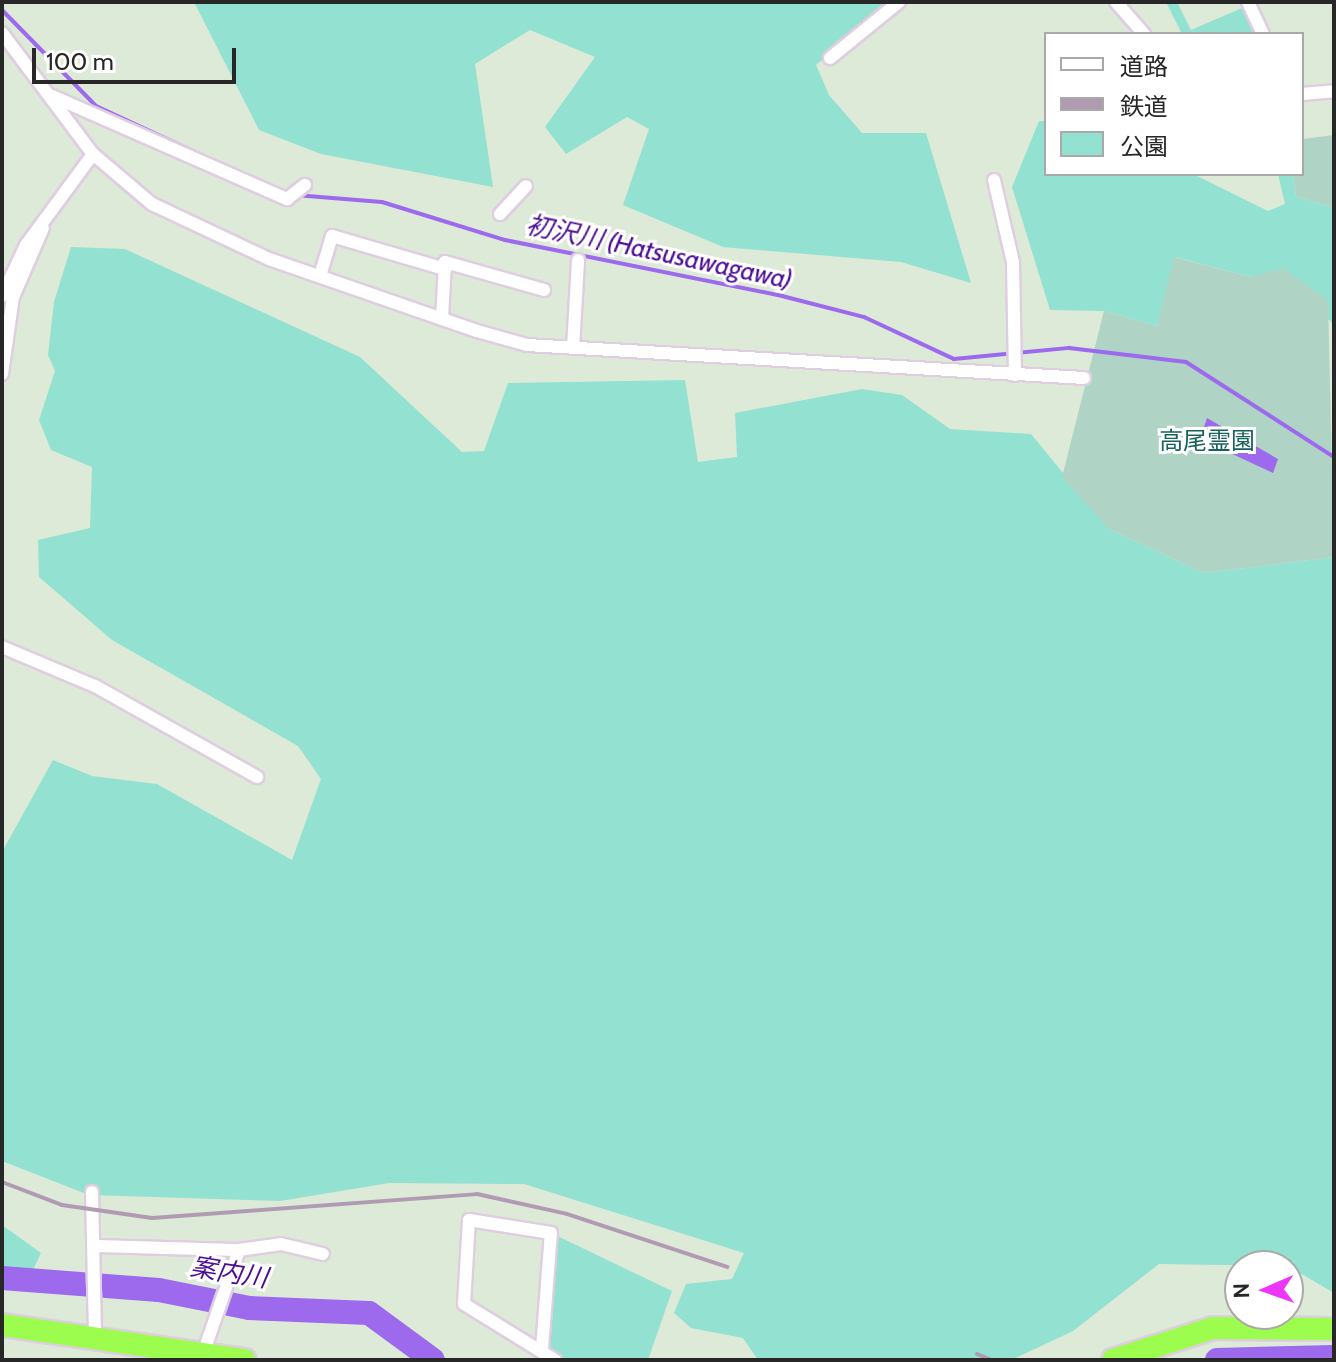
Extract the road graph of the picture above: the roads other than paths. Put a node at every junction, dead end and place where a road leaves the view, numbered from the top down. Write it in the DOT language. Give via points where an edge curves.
graph roads {
  1 [pos="899,2"];
  2 [pos="1116,2"];
  3 [pos="1248,2"];
  4 [pos="1142,32"];
  5 [pos="1262,32"];
  6 [pos="2,33"];
  7 [pos="830,58"];
  8 [pos="1334,91"];
  9 [pos="1304,94"];
  10 [pos="52,96"];
  11 [pos="93,154"];
  12 [pos="994,180"];
  13 [pos="305,185"];
  14 [pos="526,186"];
  15 [pos="500,214"];
  16 [pos="45,220"];
  17 [pos="578,260"];
  18 [pos="445,269"];
  19 [pos="320,276"];
  20 [pos="544,290"];
  21 [pos="2,296"];
  22 [pos="442,319"];
  23 [pos="573,348"];
  24 [pos="2,374"];
  25 [pos="1015,375"];
  26 [pos="1084,378"];
  27 [pos="2,647"];
  28 [pos="257,777"];
  29 [pos="92,1192"];
  30 [pos="94,1246"];
  31 [pos="239,1250"];
  32 [pos="323,1254"];
  33 [pos="2,1325"];
  34 [pos="1334,1329"];
  35 [pos="95,1336"];
  36 [pos="542,1349"];
  37 [pos="204,1351"];
  38 [pos="244,1360"];
  39 [pos="555,1360"];
  40 [pos="1113,1360"];
  1 -- 7 [label="street"];
  2 -- 4 [label="street"];
  3 -- 5 [label="street"];
  6 -- 10 [label="street"];
  8 -- 9 [label="street"];
  10 -- 11 [label="street"];
  10 -- 13 [label="street" via="287,199"];
  11 -- 16 [label="street"];
  11 -- 19 [label="street" via="123,184 176,218"];
  12 -- 25 [label="street" via="1013,262"];
  14 -- 15 [label="street"];
  16 -- 21 [label="street"];
  16 -- 24 [label="street" via="13,297"];
  17 -- 23 [label="street"];
  18 -- 19 [label="street" via="332,236"];
  18 -- 20 [label="street" via="445,262"];
  18 -- 22 [label="street"];
  19 -- 22 [label="street"];
  22 -- 23 [label="street" via="527,345"];
  23 -- 25 [label="street"];
  25 -- 26 [label="street"];
  27 -- 28 [label="street" via="95,686"];
  29 -- 30 [label="street"];
  30 -- 31 [label="street"];
  30 -- 35 [label="street"];
  31 -- 32 [label="street" via="281,1244"];
  31 -- 37 [label="street"];
  33 -- 35 [label="highway"];
  34 -- 40 [label="highway" via="1213,1328"];
  35 -- 37 [label="highway"];
  36 -- 36 [label="street" via="551,1233 469,1220 464,1304"];
  36 -- 39 [label="street"];
  37 -- 38 [label="highway"];
}
